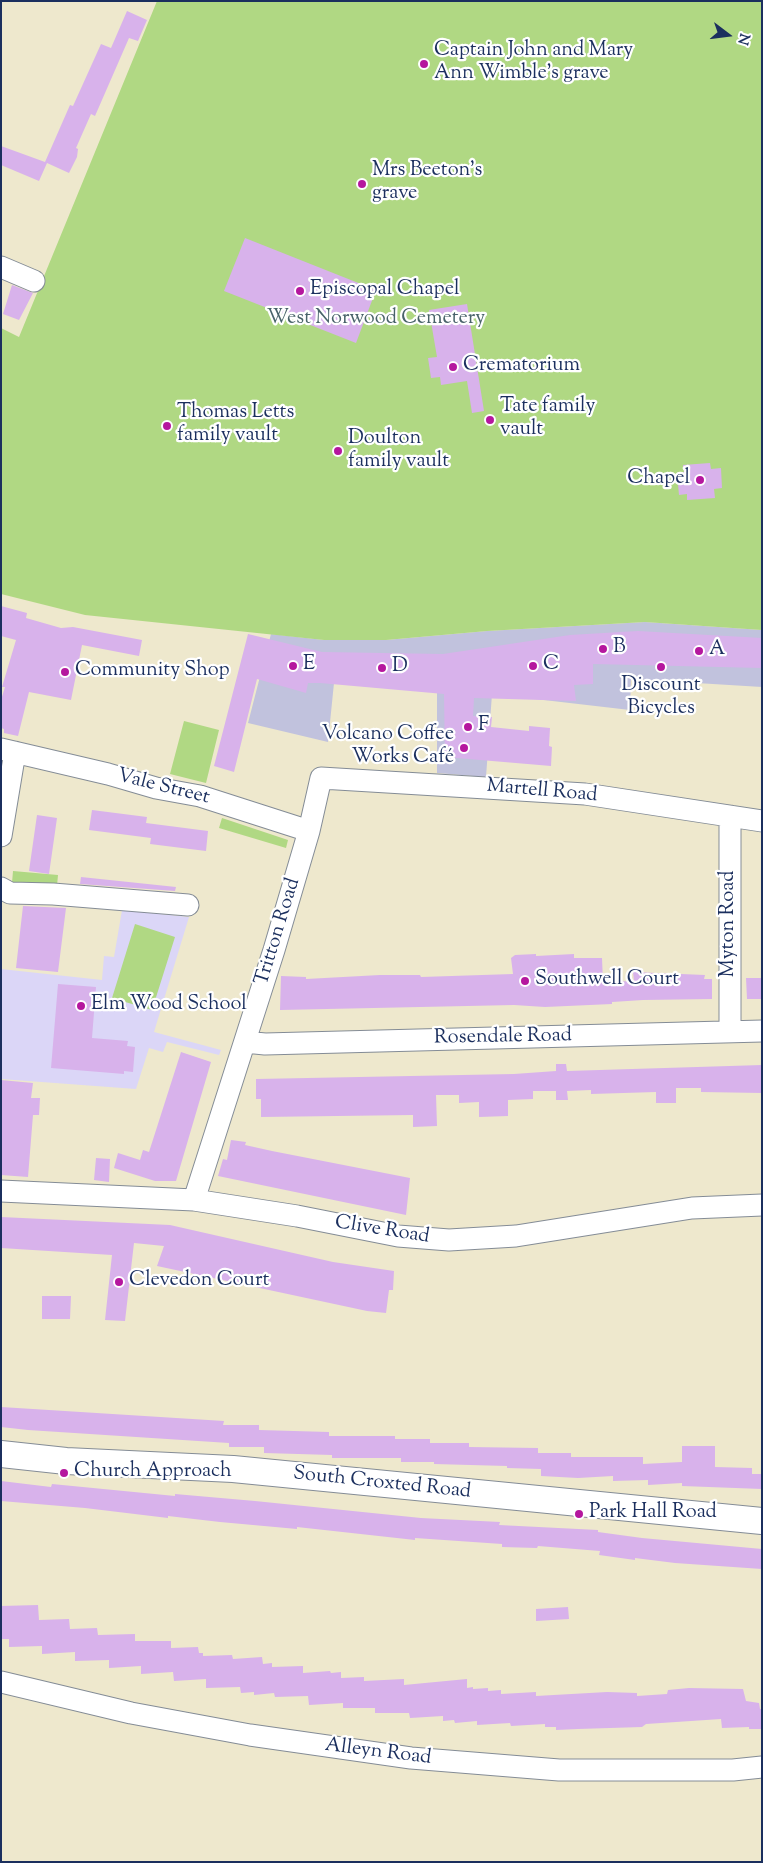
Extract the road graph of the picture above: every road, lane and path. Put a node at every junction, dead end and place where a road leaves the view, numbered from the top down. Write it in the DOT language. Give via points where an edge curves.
graph roads {
  1 [pos="1,267"];
  2 [pos="34,281"];
  3 [pos="8,751"];
  4 [pos="321,778"];
  5 [pos="730,816"];
  6 [pos="762,821"];
  7 [pos="309,831"];
  8 [pos="1,836"];
  9 [pos="1,888"];
  10 [pos="188,906"];
  11 [pos="730,1031"];
  12 [pos="762,1031"];
  13 [pos="245,1042"];
  14 [pos="1,1191"];
  15 [pos="194,1200"];
  16 [pos="762,1206"];
  17 [pos="1,1454"];
  18 [pos="762,1521"];
  19 [pos="1,1682"];
  20 [pos="762,1767"];
  1 -- 2 [label="street"];
  3 -- 7 [label="street, Vale Street" via="200,796"];
  3 -- 8 [label="street"];
  4 -- 5 [label="street, Martell Road" via="585,794"];
  4 -- 7 [label="street, Tritton Road"];
  5 -- 6 [label="street, Martell Road"];
  5 -- 11 [label="street, Myton Road"];
  7 -- 13 [label="street, Tritton Road"];
  9 -- 10 [label="street" via="10,893"];
  11 -- 12 [label="street, Rosendale Road"];
  11 -- 13 [label="street, Rosendale Road" via="260,1045"];
  13 -- 15 [label="street, Tritton Road"];
  14 -- 15 [label="street, Clive Road"];
  15 -- 16 [label="street, Clive Road" via="398,1236 449,1240 516,1236 692,1208"];
  17 -- 18 [label="main road, South Croxted Road" via="66,1461 233,1469"];
  19 -- 20 [label="street, Alleyn Road" via="131,1713 250,1735 411,1758 559,1770 733,1770"];
}
